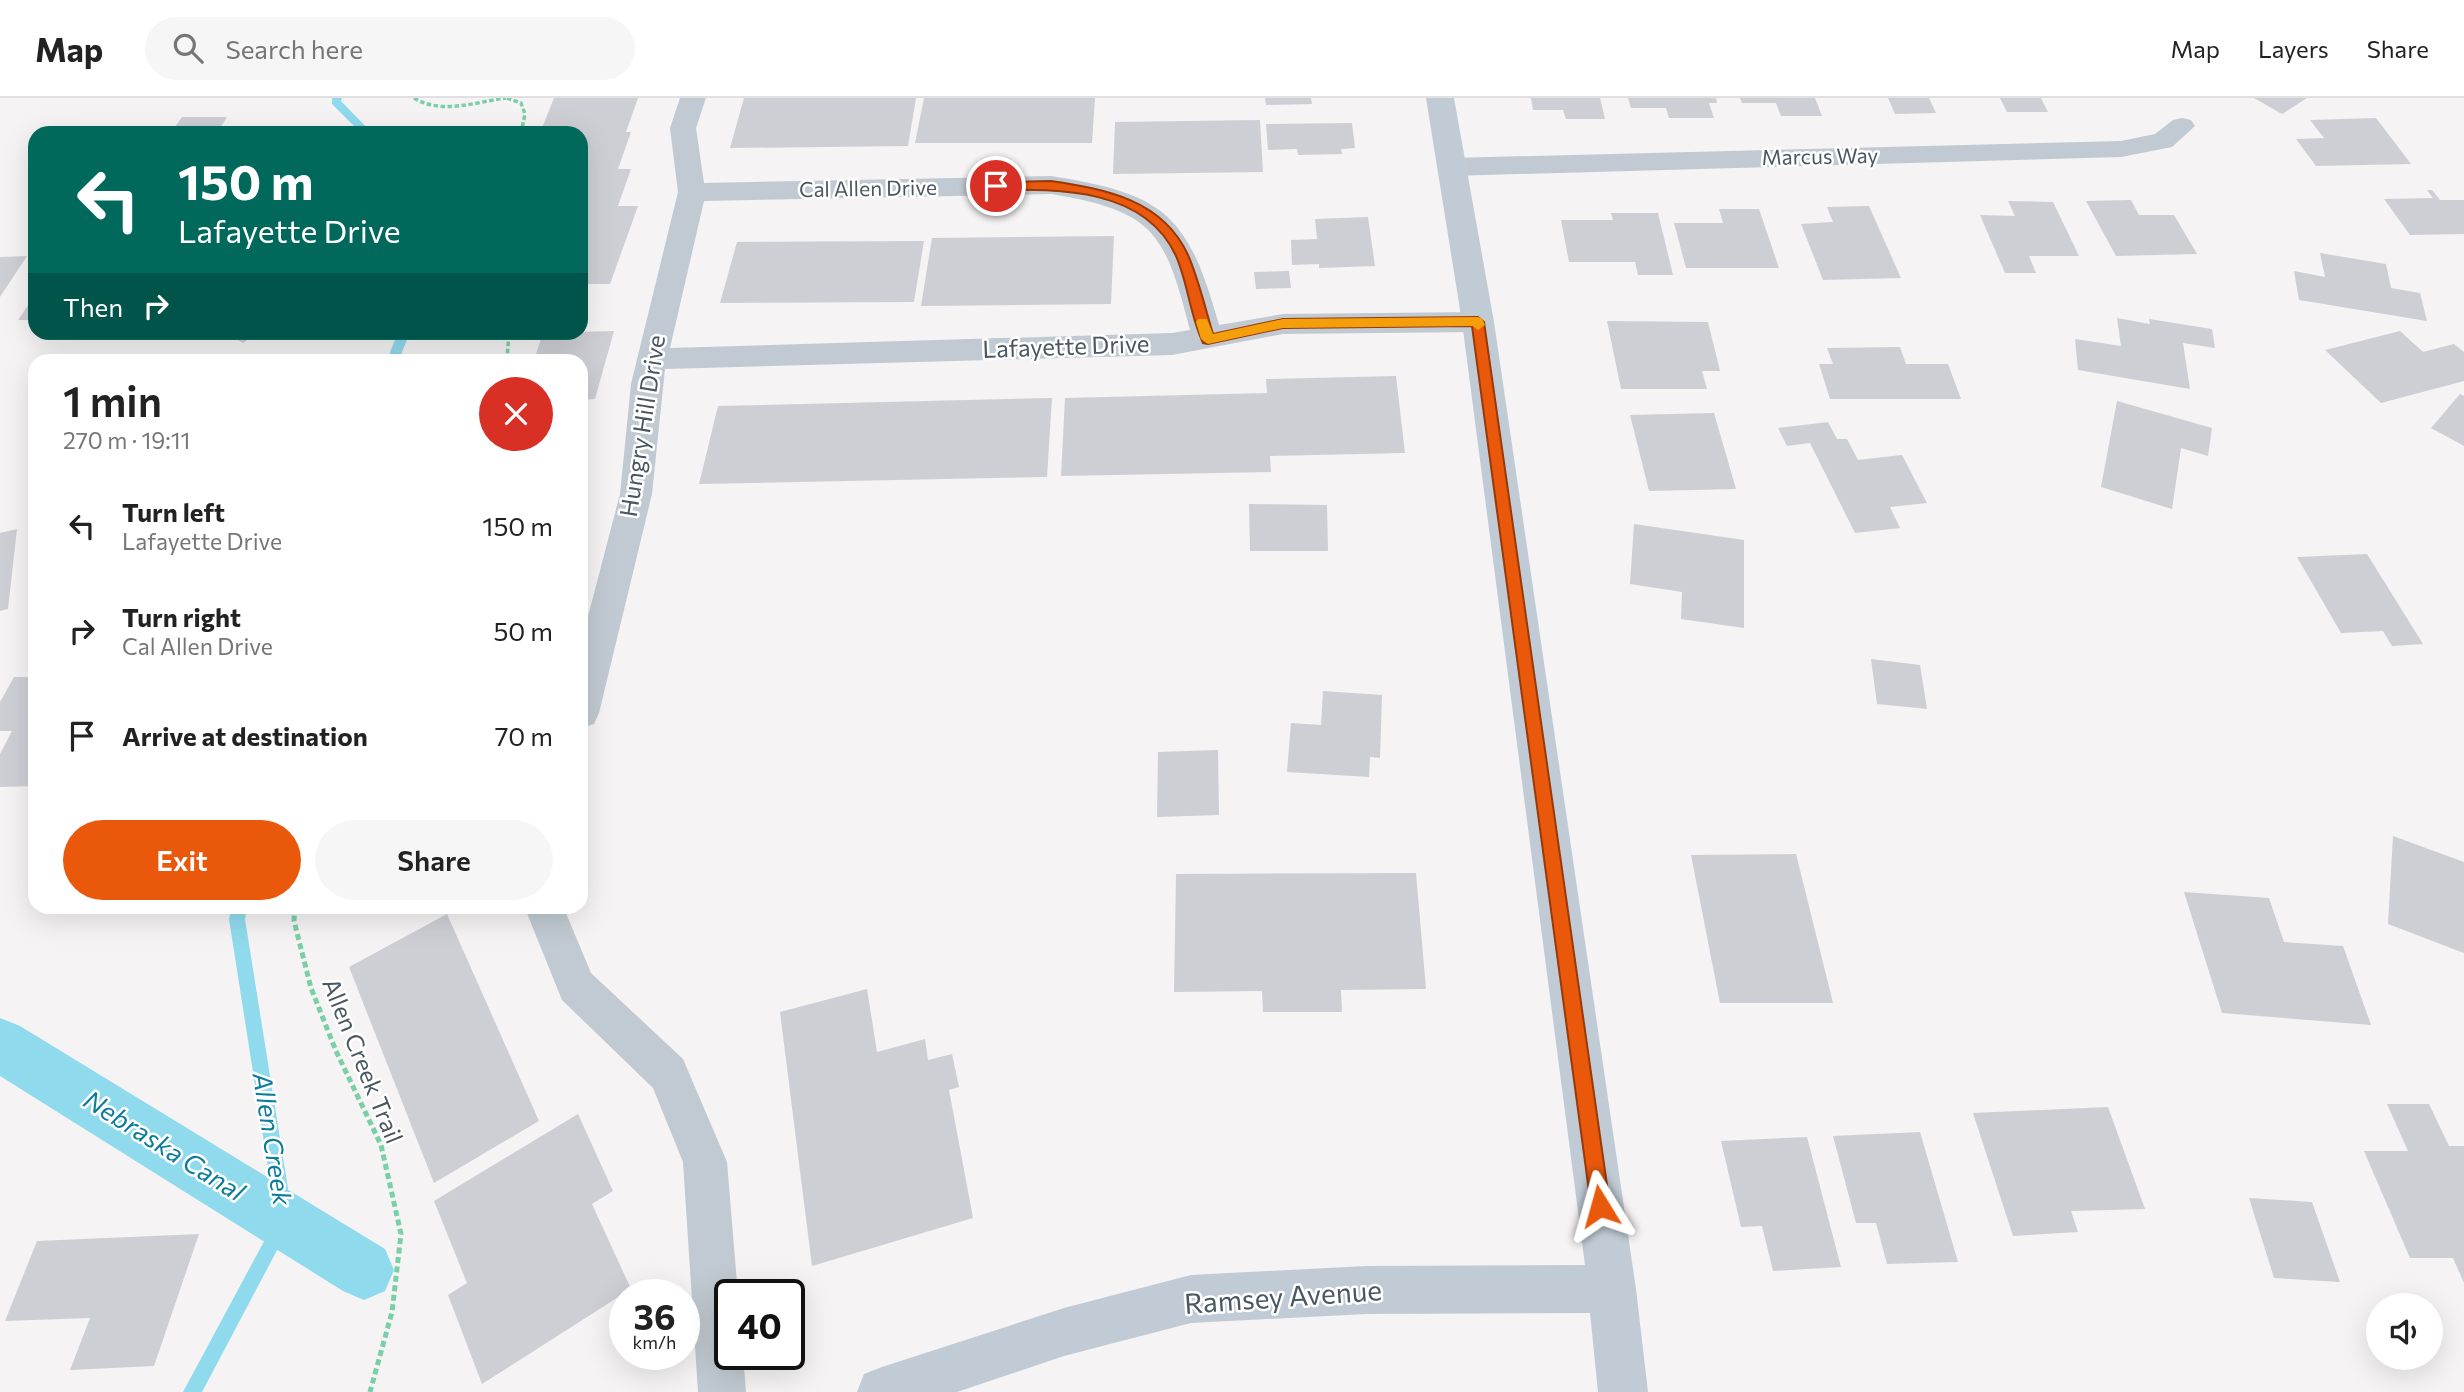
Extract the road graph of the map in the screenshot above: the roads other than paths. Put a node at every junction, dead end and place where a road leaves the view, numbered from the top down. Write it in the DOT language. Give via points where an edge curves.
graph roads {
  1 [pos="693,98"];
  2 [pos="1440,98"];
  3 [pos="2182,126"];
  4 [pos="1451,167"];
  5 [pos="692,192"];
  6 [pos="1478,322"];
  7 [pos="1208,339"];
  8 [pos="652,359"];
  9 [pos="588,685"];
  10 [pos="546,914"];
  11 [pos="1612,1289"];
  12 [pos="722,1392"];
  13 [pos="882,1392"];
  14 [pos="1623,1392"];
  1 -- 5 [label="street, Hungry Hill Drive" via="683,128"];
  2 -- 4 [label="street"];
  3 -- 4 [label="street, Marcus Way" via="2163,141 2121,149"];
  4 -- 6 [label="street"];
  5 -- 7 [label="street, Cal Allen Drive" via="1051,185 1089,191 1135,205 1163,226 1182,255"];
  5 -- 8 [label="street, Hungry Hill Drive"];
  6 -- 7 [label="street, Lafayette Drive" via="1283,324"];
  6 -- 11 [label="street"];
  7 -- 8 [label="street, Lafayette Drive"];
  8 -- 9 [label="street, Hungry Hill Drive" via="636,494"];
  10 -- 12 [label="street" via="576,986 668,1074 705,1162"];
  11 -- 13 [label="street, Ramsey Avenue" via="1366,1290 1191,1299 1064,1332"];
  11 -- 14 [label="street"];
}
